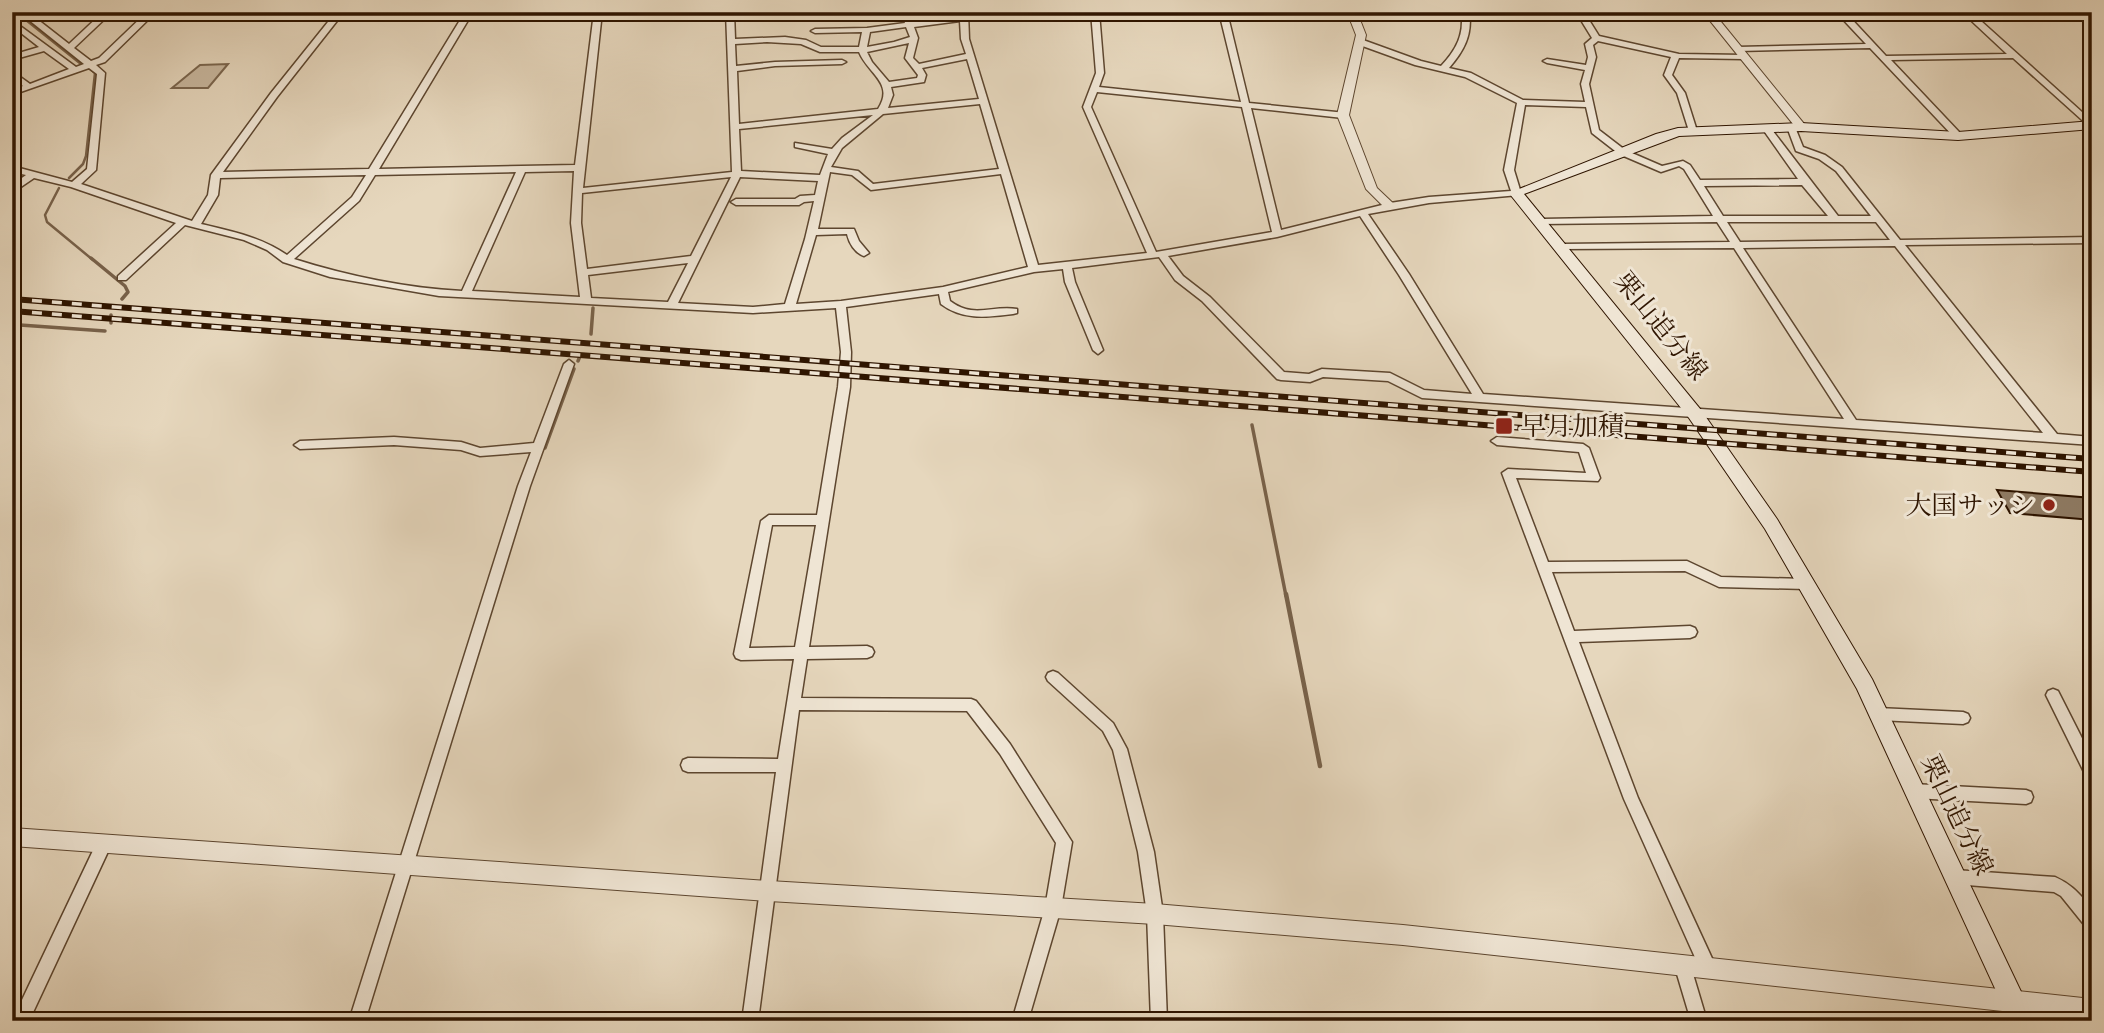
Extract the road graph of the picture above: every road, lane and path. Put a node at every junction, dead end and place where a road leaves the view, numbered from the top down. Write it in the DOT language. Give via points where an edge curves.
graph roads {
  1 [pos="23,12"];
  2 [pos="108,12"];
  3 [pos="152,12"];
  4 [pos="340,12"];
  5 [pos="469,12"];
  6 [pos="598,12"];
  7 [pos="730,12"];
  8 [pos="905,12"];
  9 [pos="1095,12"];
  10 [pos="1223,12"];
  11 [pos="1352,12"];
  12 [pos="1465,12"];
  13 [pos="1580,12"];
  14 [pos="1708,12"];
  15 [pos="1840,12"];
  16 [pos="1966,12"];
  17 [pos="964,15"];
  18 [pos="12,22"];
  19 [pos="910,23"];
  20 [pos="867,30"];
  21 [pos="815,31"];
  22 [pos="914,38"];
  23 [pos="1596,38"];
  24 [pos="732,42"];
  25 [pos="1360,42"];
  26 [pos="1872,46"];
  27 [pos="862,47"];
  28 [pos="44,48"];
  29 [pos="70,48"];
  30 [pos="1741,53"];
  31 [pos="1676,55"];
  32 [pos="970,56"];
  33 [pos="2014,56"];
  34 [pos="12,58"];
  35 [pos="1884,58"];
  36 [pos="1547,61"];
  37 [pos="842,62"];
  38 [pos="92,64"];
  39 [pos="917,68"];
  40 [pos="1444,68"];
  41 [pos="1588,68"];
  42 [pos="40,69"];
  43 [pos="75,69"];
  44 [pos="733,69"];
  45 [pos="12,73"];
  46 [pos="52,78"];
  47 [pos="886,85"];
  48 [pos="29,87"];
  49 [pos="1095,89"];
  50 [pos="12,93"];
  51 [pos="983,101"];
  52 [pos="1521,102"];
  53 [pos="1248,105"];
  54 [pos="1589,105"];
  55 [pos="879,113"];
  56 [pos="1343,115"];
  57 [pos="2091,125"];
  58 [pos="736,127"];
  59 [pos="1796,127"];
  60 [pos="1766,128"];
  61 [pos="1693,131"];
  62 [pos="1958,136"];
  63 [pos="798,145"];
  64 [pos="834,152"];
  65 [pos="1622,152"];
  66 [pos="579,168"];
  67 [pos="12,169"];
  68 [pos="522,169"];
  69 [pos="1004,171"];
  70 [pos="370,172"];
  71 [pos="737,174"];
  72 [pos="825,174"];
  73 [pos="32,175"];
  74 [pos="216,175"];
  75 [pos="1805,182"];
  76 [pos="1698,183"];
  77 [pos="74,185"];
  78 [pos="12,190"];
  79 [pos="578,191"];
  80 [pos="1517,192"];
  81 [pos="820,198"];
  82 [pos="736,202"];
  83 [pos="1390,206"];
  84 [pos="1362,213"];
  85 [pos="1720,219"];
  86 [pos="1835,219"];
  87 [pos="1877,219"];
  88 [pos="183,222"];
  89 [pos="1542,222"];
  90 [pos="195,225"];
  91 [pos="812,232"];
  92 [pos="1278,234"];
  93 [pos="2092,240"];
  94 [pos="1897,243"];
  95 [pos="1737,245"];
  96 [pos="1563,247"];
  97 [pos="864,253"];
  98 [pos="1157,254"];
  99 [pos="695,259"];
  100 [pos="287,260"];
  101 [pos="1067,265"];
  102 [pos="1034,269"];
  103 [pos="584,272"];
  104 [pos="122,278"];
  105 [pos="943,290"];
  106 [pos="465,295"];
  107 [pos="586,302"];
  108 [pos="841,304"];
  109 [pos="672,305"];
  110 [pos="789,309"];
  111 [pos="1013,311"];
  112 [pos="1098,350"];
  113 [pos="569,364"];
  114 [pos="1480,398"];
  115 [pos="1695,414"];
  116 [pos="1853,425"];
  117 [pos="2053,438"];
  118 [pos="2092,441"];
  119 [pos="1497,442"];
  120 [pos="300,445"];
  121 [pos="538,447"];
  122 [pos="824,520"];
  123 [pos="1543,567"];
  124 [pos="1807,584"];
  125 [pos="1690,632"];
  126 [pos="1570,637"];
  127 [pos="867,652"];
  128 [pos="802,653"];
  129 [pos="1053,677"];
  130 [pos="2053,695"];
  131 [pos="793,704"];
  132 [pos="1878,714"];
  133 [pos="1963,718"];
  134 [pos="688,765"];
  135 [pos="786,766"];
  136 [pos="2092,774"];
  137 [pos="1913,791"];
  138 [pos="2026,797"];
  139 [pos="12,838"];
  140 [pos="104,844"];
  141 [pos="406,865"];
  142 [pos="1955,877"];
  143 [pos="769,891"];
  144 [pos="1053,908"];
  145 [pos="1154,914"];
  146 [pos="2092,921"];
  147 [pos="1682,964"];
  148 [pos="1709,967"];
  149 [pos="2092,1010"];
  150 [pos="2020,1011"];
  151 [pos="20,1021"];
  152 [pos="357,1021"];
  153 [pos="750,1021"];
  154 [pos="1020,1021"];
  155 [pos="1159,1021"];
  156 [pos="1699,1021"];
  1 -- 29 [label="street"];
  2 -- 29 [label="street"];
  3 -- 38 [label="street" via="115,49"];
  4 -- 74 [label="street"];
  5 -- 70 [label="street"];
  6 -- 66 [label="street"];
  7 -- 24 [label="street"];
  8 -- 19 [label="street"];
  9 -- 49 [label="street" via="1100,73"];
  10 -- 53 [label="street"];
  11 -- 25 [label="street"];
  12 -- 40 [label="street" via="1468,24 1462,44"];
  13 -- 23 [label="street"];
  14 -- 30 [label="street"];
  15 -- 26 [label="street"];
  16 -- 33 [label="street"];
  17 -- 19 [label="street"];
  17 -- 32 [label="street"];
  18 -- 28 [label="street"];
  19 -- 20 [label="street"];
  19 -- 22 [label="street"];
  20 -- 21 [label="street"];
  20 -- 27 [label="street"];
  22 -- 27 [label="street" via="902,44"];
  22 -- 39 [label="street" via="909,58"];
  23 -- 31 [label="street"];
  23 -- 41 [label="street" via="1589,44 1592,57"];
  24 -- 27 [label="street" via="779,40 805,43 821,51"];
  24 -- 44 [label="street"];
  25 -- 40 [label="street"];
  25 -- 56 [label="street"];
  26 -- 30 [label="street"];
  26 -- 35 [label="street"];
  27 -- 47 [label="street"];
  28 -- 34 [label="street"];
  28 -- 43 [label="street"];
  29 -- 38 [label="street"];
  30 -- 31 [label="street"];
  30 -- 59 [label="street"];
  31 -- 61 [label="street" via="1668,75 1681,93"];
  32 -- 39 [label="street"];
  32 -- 51 [label="street"];
  33 -- 35 [label="street"];
  33 -- 57 [label="street"];
  35 -- 62 [label="street"];
  36 -- 41 [label="street"];
  37 -- 44 [label="street" via="819,69 775,64"];
  38 -- 43 [label="street"];
  38 -- 77 [label="street" via="101,73 92,162"];
  39 -- 47 [label="street" via="921,80"];
  40 -- 52 [label="street"];
  41 -- 54 [label="street"];
  42 -- 46 [label="street"];
  43 -- 46 [label="street"];
  44 -- 58 [label="street"];
  45 -- 48 [label="street"];
  46 -- 48 [label="street"];
  47 -- 55 [label="street" via="888,100"];
  48 -- 50 [label="street"];
  49 -- 53 [label="street"];
  49 -- 98 [label="street" via="1087,107"];
  51 -- 55 [label="street"];
  51 -- 69 [label="street"];
  52 -- 54 [label="street"];
  52 -- 80 [label="street" via="1509,170"];
  53 -- 56 [label="street"];
  53 -- 92 [label="street"];
  54 -- 65 [label="street" via="1595,131"];
  55 -- 58 [label="street"];
  55 -- 64 [label="street"];
  56 -- 83 [label="street" via="1372,189"];
  57 -- 62 [label="main road"];
  58 -- 71 [label="street"];
  59 -- 60 [label="main road"];
  59 -- 62 [label="main road"];
  59 -- 87 [label="street" via="1799,149 1832,163"];
  60 -- 61 [label="main road"];
  60 -- 75 [label="street"];
  61 -- 65 [label="main road" via="1660,137"];
  63 -- 64 [label="street"];
  64 -- 72 [label="street"];
  65 -- 76 [label="street" via="1661,169 1680,163"];
  65 -- 80 [label="main road"];
  66 -- 68 [label="street"];
  66 -- 79 [label="street"];
  67 -- 73 [label="street"];
  68 -- 70 [label="street"];
  68 -- 106 [label="street"];
  69 -- 72 [label="street" via="871,187 855,173"];
  69 -- 102 [label="street"];
  70 -- 74 [label="street"];
  70 -- 100 [label="street" via="356,199"];
  71 -- 72 [label="street"];
  71 -- 79 [label="street"];
  71 -- 99 [label="street"];
  72 -- 81 [label="street"];
  73 -- 77 [label="street"];
  73 -- 78 [label="street"];
  74 -- 90 [label="street" via="213,195"];
  75 -- 76 [label="street"];
  75 -- 86 [label="street"];
  76 -- 85 [label="street"];
  77 -- 88 [label="street"];
  79 -- 103 [label="street" via="576,223"];
  80 -- 83 [label="street"];
  80 -- 89 [label="main road, 栗山追分線"];
  81 -- 82 [label="street"];
  81 -- 91 [label="street"];
  83 -- 84 [label="street"];
  84 -- 92 [label="street"];
  84 -- 114 [label="street"];
  85 -- 86 [label="street"];
  85 -- 89 [label="street"];
  85 -- 95 [label="street"];
  86 -- 87 [label="street"];
  87 -- 94 [label="street"];
  88 -- 90 [label="street"];
  88 -- 104 [label="street"];
  89 -- 96 [label="main road, 栗山追分線"];
  90 -- 100 [label="street" via="247,239"];
  91 -- 97 [label="street" via="851,231"];
  91 -- 110 [label="street"];
  92 -- 98 [label="street"];
  93 -- 94 [label="street"];
  94 -- 95 [label="street"];
  94 -- 117 [label="street"];
  95 -- 96 [label="street"];
  95 -- 116 [label="street"];
  96 -- 115 [label="main road, 栗山追分線"];
  98 -- 101 [label="street"];
  98 -- 114 [label="street" via="1281,376 1390,377 1422,394"];
  99 -- 103 [label="street"];
  99 -- 109 [label="street"];
  100 -- 106 [label="street" via="334,275"];
  101 -- 102 [label="street"];
  101 -- 112 [label="street"];
  102 -- 105 [label="street"];
  103 -- 107 [label="street"];
  105 -- 108 [label="street"];
  105 -- 111 [label="street" via="945,302 956,312"];
  106 -- 107 [label="street"];
  107 -- 109 [label="street"];
  108 -- 110 [label="street"];
  108 -- 122 [label="street" via="844,387"];
  109 -- 110 [label="street"];
  113 -- 121 [label="street"];
  114 -- 115 [label="street"];
  115 -- 116 [label="street"];
  115 -- 124 [label="main road, 栗山追分線"];
  116 -- 117 [label="street"];
  117 -- 118 [label="street"];
  119 -- 123 [label="street" via="1583,448 1594,478 1508,473"];
  120 -- 121 [label="street" via="394,441 461,446 480,452"];
  121 -- 141 [label="street"];
  122 -- 128 [label="street"];
  122 -- 128 [label="street" via="769,520 765,524 741,654"];
  123 -- 124 [label="street" via="1687,566 1719,582"];
  123 -- 126 [label="street"];
  124 -- 132 [label="main road, 栗山追分線"];
  125 -- 126 [label="street"];
  126 -- 148 [label="street" via="1631,799"];
  127 -- 128 [label="street"];
  128 -- 131 [label="street"];
  129 -- 145 [label="street" via="1108,727 1120,749 1146,852"];
  130 -- 136 [label="street"];
  131 -- 135 [label="street"];
  131 -- 144 [label="street" via="971,705 1006,749 1064,842"];
  132 -- 133 [label="street"];
  132 -- 137 [label="main road, 栗山追分線"];
  134 -- 135 [label="street"];
  135 -- 143 [label="street"];
  137 -- 138 [label="street"];
  137 -- 142 [label="main road, 栗山追分線"];
  139 -- 140 [label="street"];
  140 -- 141 [label="street"];
  140 -- 151 [label="street"];
  141 -- 143 [label="street"];
  141 -- 152 [label="street"];
  142 -- 146 [label="street" via="2055,885 2067,891"];
  142 -- 150 [label="main road, 栗山追分線"];
  143 -- 144 [label="street"];
  143 -- 153 [label="street"];
  144 -- 145 [label="street"];
  144 -- 154 [label="street"];
  145 -- 147 [label="street"];
  145 -- 155 [label="street"];
  147 -- 148 [label="street"];
  147 -- 156 [label="street"];
  148 -- 150 [label="street"];
  149 -- 150 [label="street"];
}
